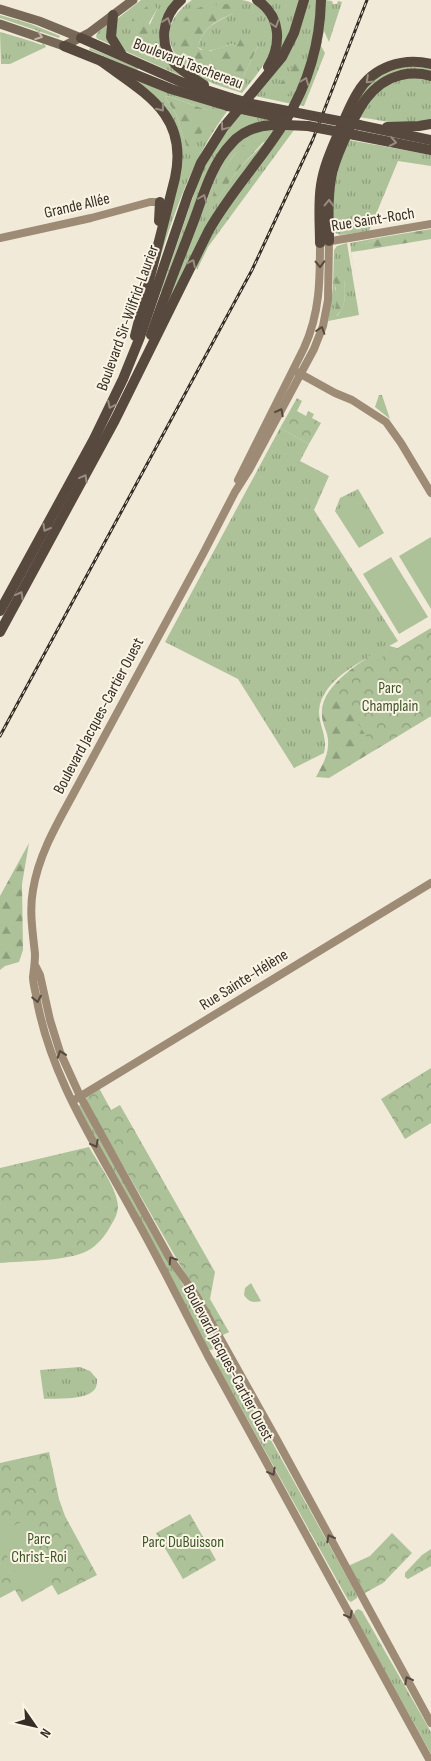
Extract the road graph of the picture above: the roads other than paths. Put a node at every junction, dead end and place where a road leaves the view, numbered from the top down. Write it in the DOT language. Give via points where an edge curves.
graph roads {
  1 [pos="133,0"];
  2 [pos="181,0"];
  3 [pos="257,0"];
  4 [pos="304,0"];
  5 [pos="321,0"];
  6 [pos="0,9"];
  7 [pos="113,15"];
  8 [pos="0,24"];
  9 [pos="81,38"];
  10 [pos="64,46"];
  11 [pos="123,56"];
  12 [pos="101,61"];
  13 [pos="431,64"];
  14 [pos="431,76"];
  15 [pos="254,89"];
  16 [pos="211,90"];
  17 [pos="431,124"];
  18 [pos="308,126"];
  19 [pos="371,128"];
  20 [pos="357,130"];
  21 [pos="431,140"];
  22 [pos="431,150"];
  23 [pos="160,202"];
  24 [pos="431,224"];
  25 [pos="160,233"];
  26 [pos="0,238"];
  27 [pos="325,242"];
  28 [pos="141,364"];
  29 [pos="293,370"];
  30 [pos="127,372"];
  31 [pos="301,374"];
  32 [pos="235,492"];
  33 [pos="431,494"];
  34 [pos="0,612"];
  35 [pos="0,632"];
  36 [pos="431,883"];
  37 [pos="36,967"];
  38 [pos="80,1096"];
  39 [pos="72,1101"];
  40 [pos="431,1723"];
  41 [pos="430,1761"];
  1 -- 7 [label="main road"];
  16 -- 2 [label="highway, one-way" via="177,65 166,48 166,22"];
  3 -- 15 [label="highway, one-way" via="272,17 278,38 273,59"];
  4 -- 15 [label="highway" via="284,53"];
  28 -- 5 [label="highway, one-way" via="209,230 298,98 314,53"];
  6 -- 9 [label="main road, Boulevard Taschereau"];
  7 -- 9 [label="main road"];
  7 -- 11 [label="highway" via="111,37"];
  8 -- 10 [label="main road, Boulevard Taschereau, one-way"];
  9 -- 10 [label="main road"];
  9 -- 11 [label="highway, Boulevard Taschereau"];
  10 -- 12 [label="highway, Boulevard Taschereau"];
  11 -- 16 [label="highway, Boulevard Taschereau" via="181,82"];
  12 -- 18 [label="highway, Boulevard Taschereau, bridge" via="178,91"];
  12 -- 25 [label="highway, one-way" via="153,99 172,128 178,166"];
  13 -- 27 [label="highway, one-way" via="408,62 390,66 371,77 357,93 324,173 320,200"];
  27 -- 14 [label="highway, one-way" via="332,173 360,105 374,89 392,78 413,74"];
  15 -- 30 [label="highway, Boulevard Sir-Wilfrid-Laurier, one-way" via="219,133 197,172"];
  16 -- 20 [label="highway, Boulevard Taschereau, bridge" via="252,104"];
  17 -- 19 [label="highway"];
  18 -- 20 [label="highway, Boulevard Taschereau, bridge"];
  28 -- 18 [label="highway, one-way, bridge" via="206,190 231,143 254,128"];
  19 -- 20 [label="highway, Boulevard Taschereau"];
  19 -- 21 [label="highway, Boulevard Taschereau"];
  20 -- 22 [label="highway, Boulevard Taschereau, one-way"];
  23 -- 25 [label="highway"];
  23 -- 26 [label="main road, Grande Allée"];
  24 -- 27 [label="main road, Rue Saint-Roch"];
  25 -- 30 [label="highway"];
  27 -- 29 [label="main road, Boulevard Jacques-Cartier Ouest, one-way" via="317,309 308,339"];
  31 -- 27 [label="main road, Boulevard Jacques-Cartier Ouest, one-way" via="316,345 326,312 329,290"];
  35 -- 28 [label="highway, Boulevard Sir-Wilfrid-Laurier, one-way" via="108,433"];
  29 -- 31 [label="main road"];
  29 -- 32 [label="main road, Boulevard Jacques-Cartier Ouest" via="237,481"];
  30 -- 34 [label="highway, Boulevard Sir-Wilfrid-Laurier, one-way"];
  32 -- 31 [label="main road, Boulevard Jacques-Cartier Ouest, one-way"];
  31 -- 33 [label="main road" via="354,401 386,422"];
  32 -- 37 [label="main road, Boulevard Jacques-Cartier Ouest" via="38,865 32,892"];
  36 -- 38 [label="main road, Rue Sainte-Hélène"];
  38 -- 37 [label="main road, Boulevard Jacques-Cartier Ouest, one-way" via="60,1052"];
  37 -- 39 [label="main road, Boulevard Jacques-Cartier Ouest, one-way" via="34,977 42,1020 58,1071"];
  38 -- 39 [label="main road, Rue Sainte-Hélène"];
  40 -- 38 [label="main road, Boulevard Jacques-Cartier Ouest, one-way" via="197,1297 170,1257"];
  39 -- 41 [label="main road, Boulevard Jacques-Cartier Ouest, one-way"];
}
